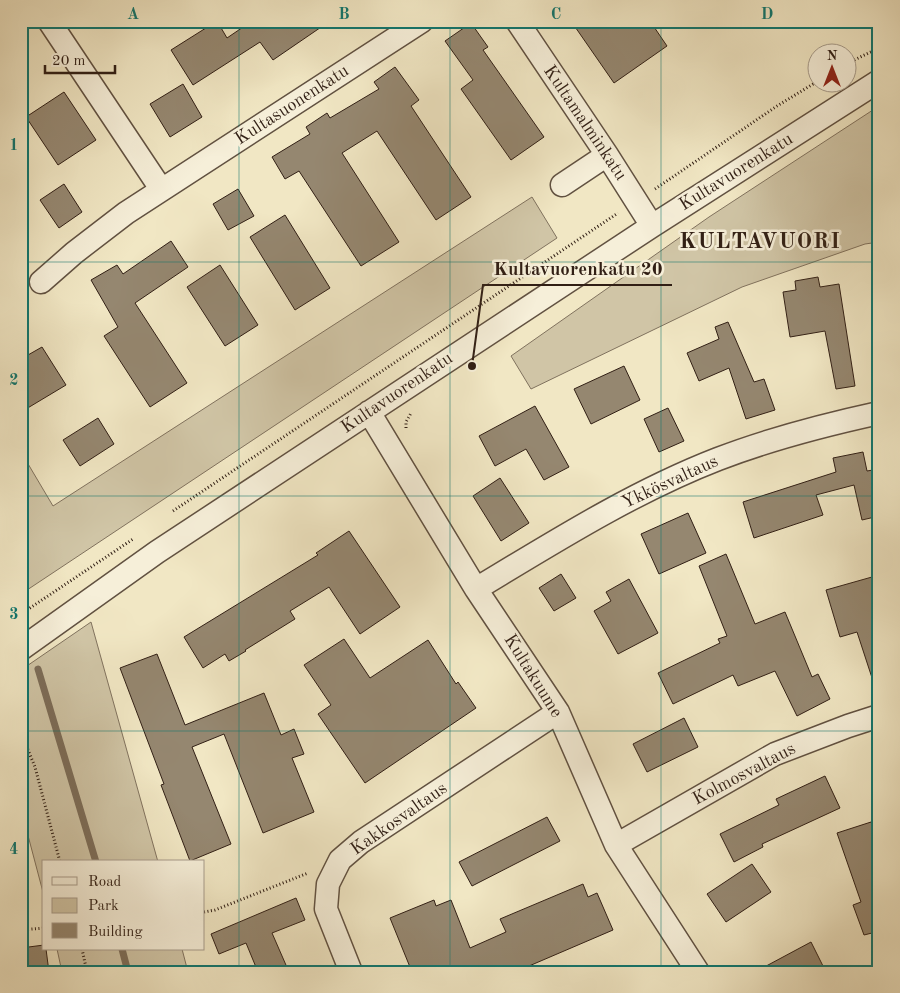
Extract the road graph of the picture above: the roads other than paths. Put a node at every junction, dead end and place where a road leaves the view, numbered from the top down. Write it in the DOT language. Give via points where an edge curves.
graph roads {
  1 [pos="49,21"];
  2 [pos="422,21"];
  3 [pos="517,21"];
  4 [pos="879,81"];
  5 [pos="607,155"];
  6 [pos="562,185"];
  7 [pos="161,189"];
  8 [pos="652,226"];
  9 [pos="41,282"];
  10 [pos="370,412"];
  11 [pos="879,413"];
  12 [pos="476,589"];
  13 [pos="21,649"];
  14 [pos="558,712"];
  15 [pos="879,716"];
  16 [pos="616,845"];
  17 [pos="351,972"];
  18 [pos="698,972"];
  1 -- 7 [label="street"];
  2 -- 7 [label="street, Kultasuonenkatu"];
  3 -- 5 [label="street, Kultamalminkatu"];
  4 -- 8 [label="street, Kultavuorenkatu"];
  5 -- 6 [label="street"];
  5 -- 8 [label="street, Kultamalminkatu"];
  7 -- 9 [label="street, Kultasuonenkatu" via="89,241"];
  8 -- 10 [label="street, Kultavuorenkatu"];
  10 -- 12 [label="street, Kultakuume"];
  10 -- 13 [label="street, Kultavuorenkatu" via="157,552"];
  11 -- 12 [label="street, Ykkösvaltaus" via="805,430 703,465 569,533"];
  12 -- 14 [label="street, Kultakuume"];
  14 -- 16 [label="street, Kultakuume"];
  14 -- 17 [label="street, Kakkosvaltaus" via="361,842 340,860 328,884 326,909"];
  15 -- 16 [label="street, Kolmosvaltaus" via="775,754"];
  16 -- 18 [label="street, Kultakuume"];
}
